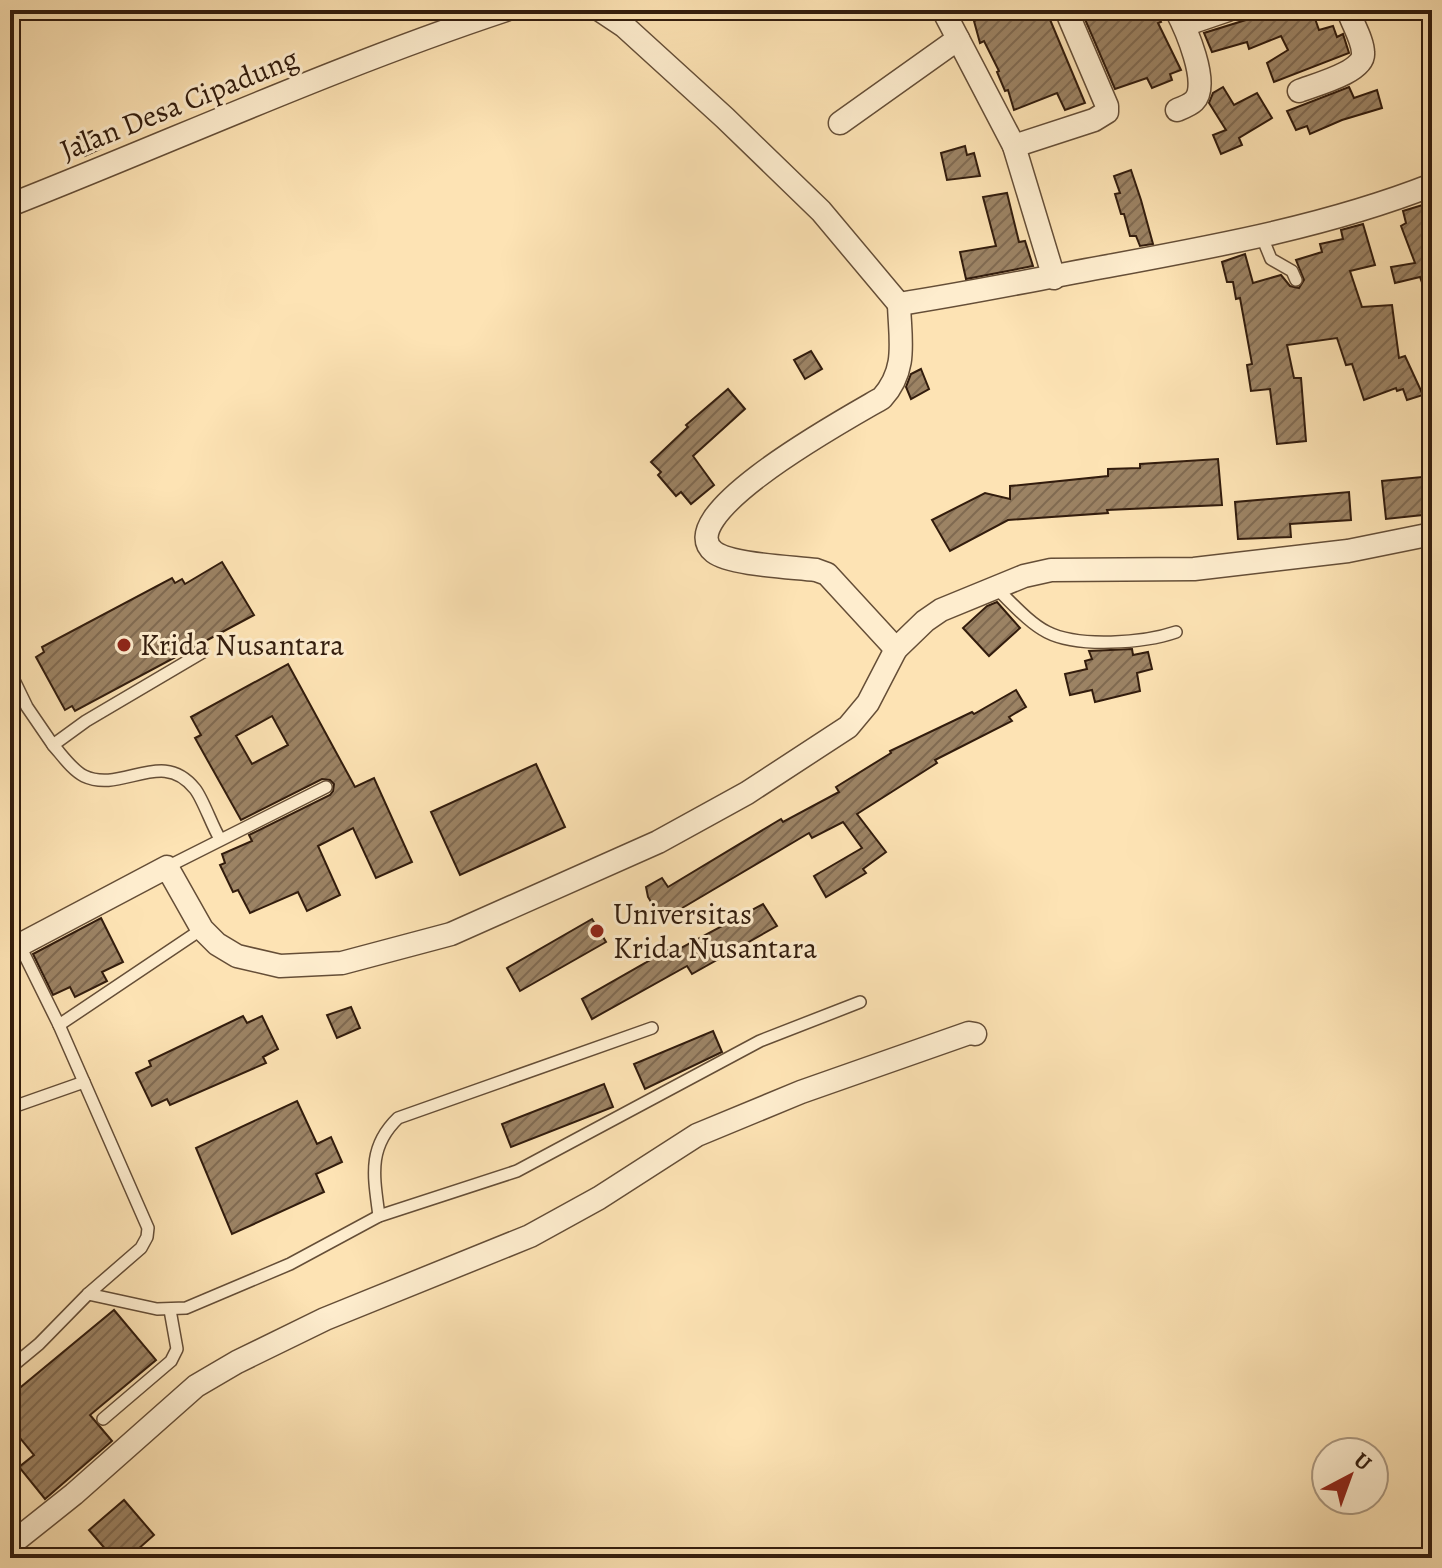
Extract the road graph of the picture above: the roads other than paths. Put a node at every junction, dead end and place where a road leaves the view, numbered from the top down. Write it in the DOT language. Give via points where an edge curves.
graph roads {
  1 [pos="506,10"];
  2 [pos="600,10"];
  3 [pos="1066,10"];
  4 [pos="1228,10"];
  5 [pos="1348,10"];
  6 [pos="951,12"];
  7 [pos="1180,18"];
  8 [pos="958,39"];
  9 [pos="1299,91"];
  10 [pos="1177,110"];
  11 [pos="840,123"];
  12 [pos="1014,146"];
  13 [pos="1432,185"];
  14 [pos="10,205"];
  15 [pos="1262,237"];
  16 [pos="1054,278"];
  17 [pos="1296,280"];
  18 [pos="899,304"];
  19 [pos="1432,534"];
  20 [pos="995,588"];
  21 [pos="1176,632"];
  22 [pos="896,649"];
  23 [pos="203,652"];
  24 [pos="10,672"];
  25 [pos="53,745"];
  26 [pos="326,787"];
  27 [pos="220,839"];
  28 [pos="167,867"];
  29 [pos="202,929"];
  30 [pos="15,948"];
  31 [pos="860,1002"];
  32 [pos="59,1025"];
  33 [pos="652,1028"];
  34 [pos="975,1034"];
  35 [pos="84,1082"];
  36 [pos="10,1108"];
  37 [pos="379,1216"];
  38 [pos="88,1294"];
  39 [pos="170,1310"];
  40 [pos="10,1368"];
  41 [pos="103,1419"];
  42 [pos="10,1545"];
  1 -- 14 [label="street, Jalan Desa Cipadung" via="416,40"];
  2 -- 18 [label="street" via="624,26 821,211"];
  3 -- 12 [label="street" via="1107,112"];
  4 -- 7 [label="street"];
  5 -- 9 [label="street" via="1362,60 1353,70"];
  6 -- 8 [label="street"];
  7 -- 10 [label="street" via="1198,65 1199,94"];
  8 -- 11 [label="street"];
  8 -- 12 [label="street"];
  12 -- 16 [label="street"];
  13 -- 15 [label="street"];
  15 -- 16 [label="street"];
  15 -- 17 [label="lane" via="1271,259 1292,271"];
  16 -- 18 [label="street"];
  18 -- 22 [label="street" via="901,355 891,388 740,489 716,512 706,534 713,551 729,559 827,574"];
  19 -- 20 [label="street" via="1348,551 1194,569 1051,570"];
  20 -- 21 [label="lane" via="1046,632 1065,638 1146,640"];
  20 -- 22 [label="street" via="941,610"];
  22 -- 29 [label="street" via="868,703 848,727 747,793 658,842 451,934 342,963 280,966 237,956"];
  23 -- 25 [label="lane"];
  24 -- 25 [label="lane"];
  25 -- 27 [label="lane" via="77,772 96,780 161,769 179,776 197,792"];
  26 -- 27 [label="lane"];
  27 -- 28 [label="lane"];
  28 -- 29 [label="street"];
  28 -- 30 [label="street"];
  29 -- 32 [label="lane"];
  30 -- 32 [label="lane"];
  31 -- 37 [label="lane" via="760,1041 517,1171"];
  32 -- 35 [label="lane"];
  33 -- 37 [label="lane" via="398,1118 386,1129 373,1170"];
  34 -- 42 [label="street" via="801,1092 697,1135 530,1236 325,1319 237,1362 196,1386"];
  35 -- 36 [label="lane"];
  35 -- 38 [label="lane" via="148,1228 141,1248"];
  37 -- 39 [label="lane" via="290,1264"];
  38 -- 39 [label="lane"];
  38 -- 40 [label="lane"];
  39 -- 41 [label="lane" via="177,1349 171,1361"];
}
